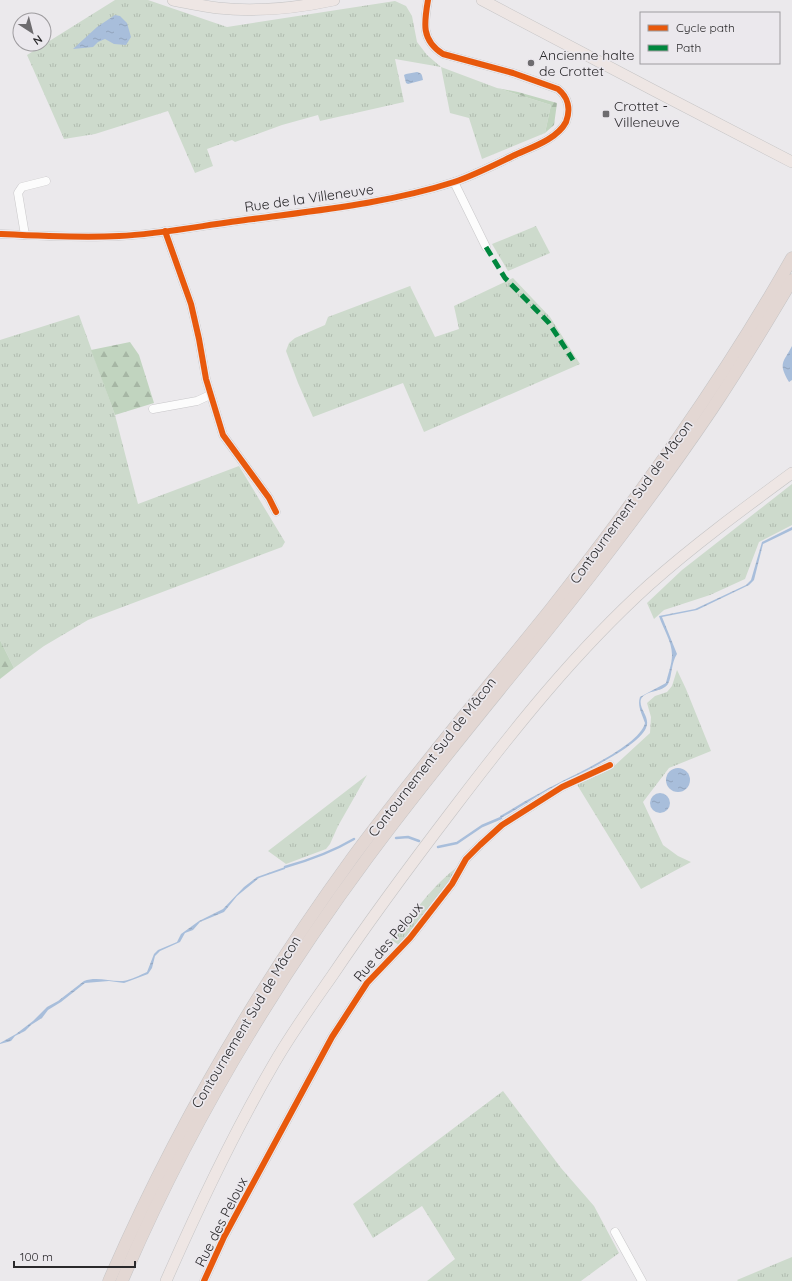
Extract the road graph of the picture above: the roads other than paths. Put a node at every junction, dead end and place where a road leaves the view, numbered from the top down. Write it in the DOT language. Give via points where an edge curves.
graph roads {
  1 [pos="173,0"];
  2 [pos="334,0"];
  3 [pos="428,0"];
  4 [pos="482,0"];
  5 [pos="792,162"];
  6 [pos="46,181"];
  7 [pos="454,182"];
  8 [pos="165,231"];
  9 [pos="0,234"];
  10 [pos="25,235"];
  11 [pos="486,247"];
  12 [pos="792,258"];
  13 [pos="792,280"];
  14 [pos="210,395"];
  15 [pos="153,409"];
  16 [pos="792,473"];
  17 [pos="276,512"];
  18 [pos="610,765"];
  19 [pos="615,1232"];
  20 [pos="109,1281"];
  21 [pos="122,1281"];
  22 [pos="166,1281"];
  23 [pos="204,1281"];
  24 [pos="642,1281"];
  1 -- 2 [label="main road" via="220,8 266,9"];
  3 -- 7 [label="street, Rue de la Villeneuve" via="425,20 427,38 434,48 443,54 558,88 567,98 569,105 564,125 550,138"];
  4 -- 5 [label="main road"];
  6 -- 10 [label="street" via="22,187 18,193"];
  7 -- 8 [label="street, Rue de la Villeneuve" via="383,200"];
  7 -- 11 [label="street"];
  8 -- 10 [label="street, Rue de la Villeneuve" via="121,236"];
  8 -- 14 [label="street" via="191,304"];
  9 -- 10 [label="street, Rue de la Villeneuve"];
  12 -- 20 [label="highway, Contournement Sud de Mâcon" via="724,370 653,474 588,561 354,856 300,934 238,1031 198,1101 152,1189"];
  13 -- 21 [label="highway, Contournement Sud de Mâcon" via="712,408 654,491 594,572 408,804 316,930 221,1083 156,1207"];
  14 -- 15 [label="street" via="197,401"];
  14 -- 17 [label="street" via="223,435 269,498"];
  16 -- 22 [label="main road" via="696,545 648,586 588,645 506,740 364,929 272,1066 224,1156"];
  18 -- 23 [label="street, Rue des Peloux" via="562,787 502,825 466,859 452,884 410,938 367,983 332,1037 224,1236"];
  19 -- 24 [label="street"];
}
